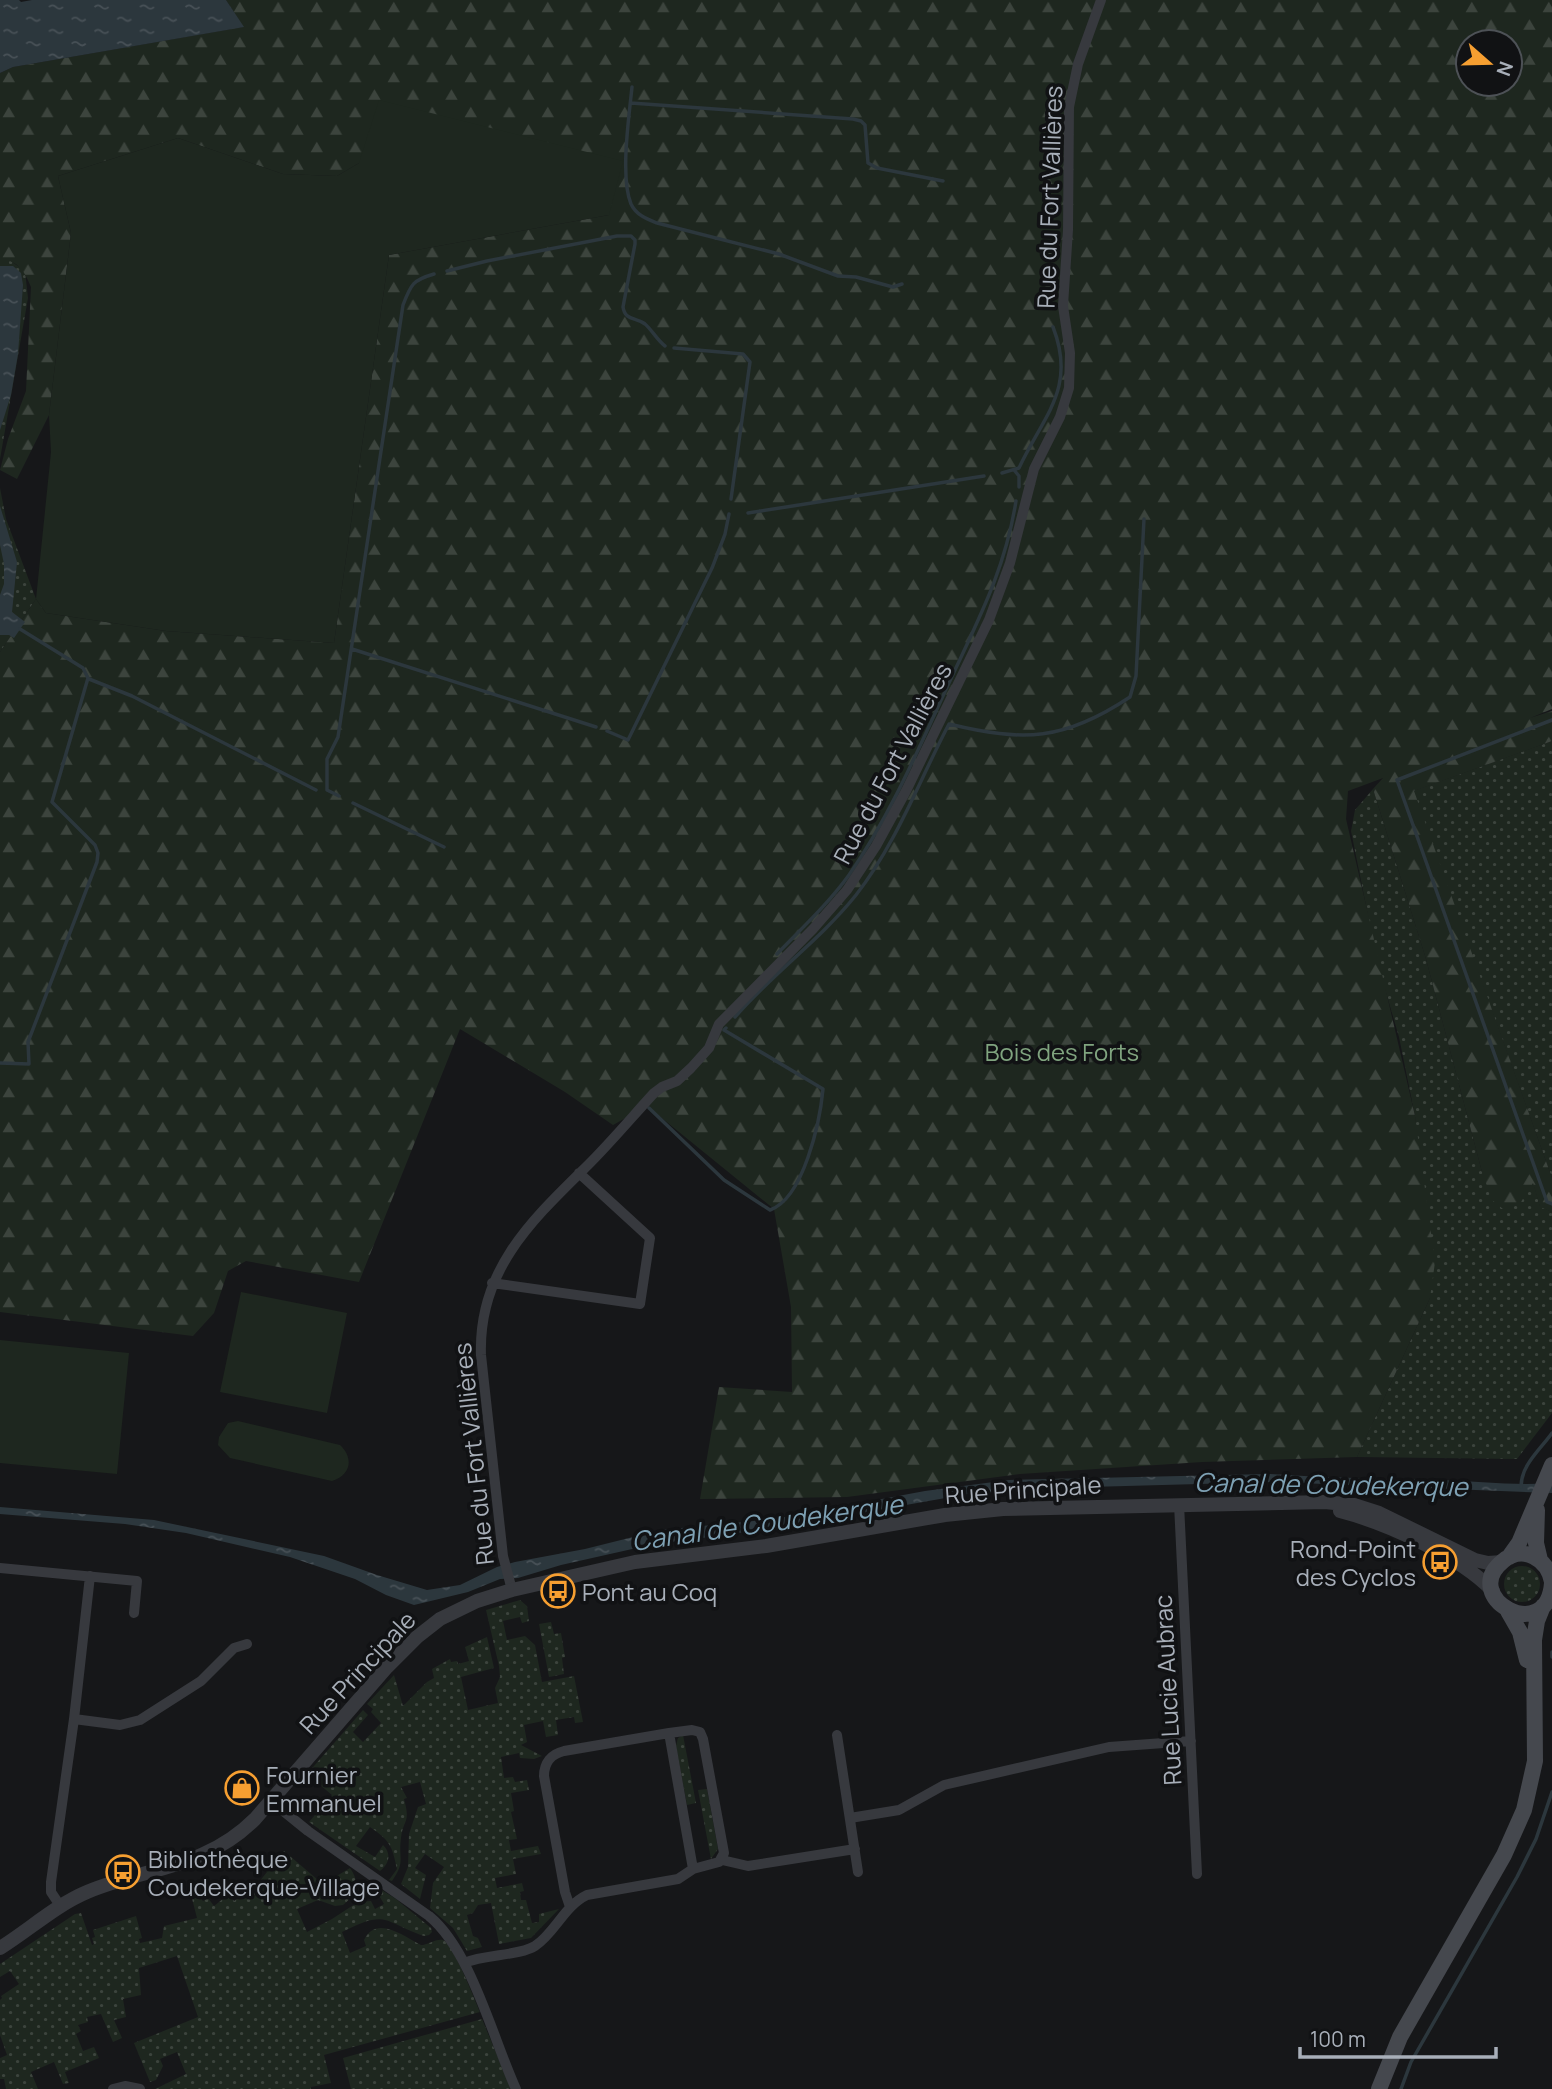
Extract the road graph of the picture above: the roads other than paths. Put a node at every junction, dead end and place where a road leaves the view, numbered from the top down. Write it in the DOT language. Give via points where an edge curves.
graph roads {
  1 [pos="1101,0"];
  2 [pos="579,1173"];
  3 [pos="492,1283"];
  4 [pos="1551,1469"];
  5 [pos="1538,1499"];
  6 [pos="1179,1504"];
  7 [pos="1301,1504"];
  8 [pos="1505,1559"];
  9 [pos="0,1568"];
  10 [pos="90,1576"];
  11 [pos="1548,1583"];
  12 [pos="511,1587"];
  13 [pos="1493,1591"];
  14 [pos="1508,1611"];
  15 [pos="134,1613"];
  16 [pos="247,1644"];
  17 [pos="1534,1696"];
  18 [pos="74,1719"];
  19 [pos="670,1733"];
  20 [pos="837,1735"];
  21 [pos="1191,1741"];
  22 [pos="271,1801"];
  23 [pos="850,1818"];
  24 [pos="855,1849"];
  25 [pos="722,1860"];
  26 [pos="693,1869"];
  27 [pos="858,1872"];
  28 [pos="1197,1874"];
  29 [pos="61,1907"];
  30 [pos="570,1907"];
  31 [pos="0,1948"];
  32 [pos="464,1963"];
  33 [pos="113,2089"];
  34 [pos="140,2089"];
  35 [pos="516,2089"];
  36 [pos="1379,2089"];
  1 -- 2 [label="street, Rue du Fort Vallières" via="1078,64 1069,107 1063,306 1070,353 1069,388 1034,469 1010,563 989,620 906,791 847,890 719,1024 709,1048 686,1073 658,1089"];
  2 -- 3 [label="street, Rue du Fort Vallières" via="531,1223"];
  2 -- 3 [label="street" via="650,1238 640,1304"];
  3 -- 12 [label="street, Rue du Fort Vallières" via="480,1341 504,1561"];
  4 -- 5 [label="main road"];
  5 -- 8 [label="main road" via="1519,1543"];
  5 -- 11 [label="main road" via="1536,1538"];
  6 -- 7 [label="street, Rue Principale"];
  6 -- 12 [label="street, Rue Principale" via="965,1513 648,1560"];
  6 -- 21 [label="street, Rue Lucie Aubrac"];
  7 -- 8 [label="street, Rue Principale" via="1363,1507 1475,1560"];
  7 -- 13 [label="street, Rue Principale" via="1355,1515 1389,1528 1454,1561"];
  8 -- 11 [label="main road" via="1526,1554"];
  8 -- 13 [label="main road" via="1493,1576"];
  9 -- 10 [label="street"];
  10 -- 15 [label="street" via="137,1581"];
  10 -- 18 [label="street"];
  11 -- 14 [label="main road" via="1525,1614"];
  11 -- 17 [label="main road" via="1534,1634"];
  12 -- 22 [label="street, Rue Principale" via="458,1609 424,1631"];
  13 -- 14 [label="main road"];
  14 -- 17 [label="main road" via="1522,1639"];
  16 -- 18 [label="street" via="234,1648 201,1681 139,1720 120,1725"];
  17 -- 36 [label="main road" via="1535,1761 1519,1823 1399,2037"];
  18 -- 29 [label="street" via="51,1882 51,1892"];
  19 -- 25 [label="street" via="692,1730 702,1735"];
  19 -- 26 [label="street"];
  19 -- 30 [label="street" via="564,1751 547,1762 544,1776"];
  20 -- 23 [label="street"];
  21 -- 23 [label="street" via="1109,1747 944,1785 899,1810"];
  21 -- 28 [label="street, Rue Lucie Aubrac"];
  22 -- 29 [label="street, Rue Principale" via="236,1835 200,1856 86,1892"];
  22 -- 32 [label="street" via="435,1921"];
  23 -- 24 [label="street"];
  24 -- 25 [label="street" via="748,1866"];
  24 -- 27 [label="street"];
  25 -- 26 [label="street"];
  26 -- 30 [label="street" via="678,1879 586,1895"];
  29 -- 31 [label="street, Rue Principale"];
  30 -- 32 [label="street" via="535,1946"];
  32 -- 35 [label="street"];
  33 -- 34 [label="street"];
}
